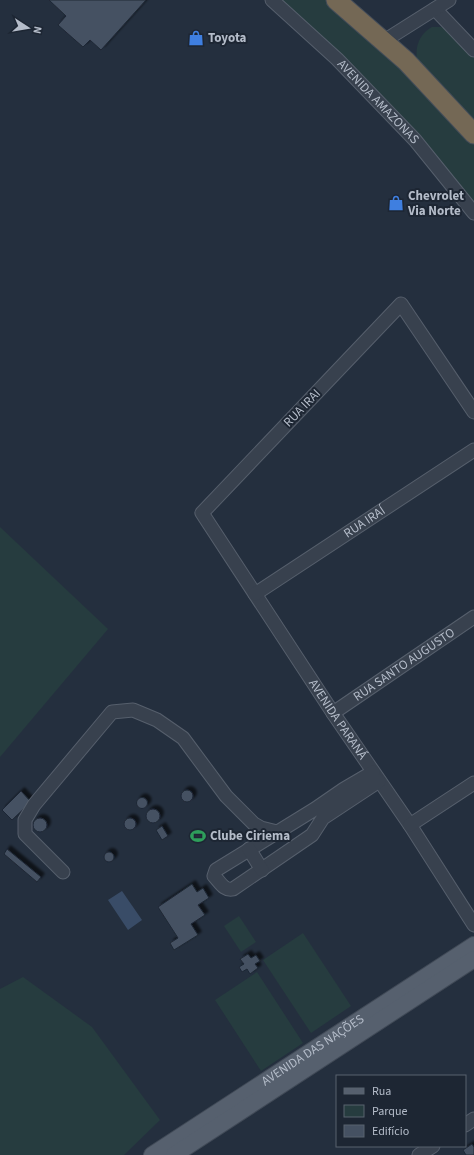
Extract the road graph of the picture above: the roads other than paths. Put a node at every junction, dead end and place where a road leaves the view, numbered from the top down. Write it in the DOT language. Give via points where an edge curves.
graph roads {
  1 [pos="272,0"];
  2 [pos="336,0"];
  3 [pos="449,0"];
  4 [pos="435,9"];
  5 [pos="384,41"];
  6 [pos="474,50"];
  7 [pos="474,134"];
  8 [pos="474,213"];
  9 [pos="474,412"];
  10 [pos="474,450"];
  11 [pos="202,513"];
  12 [pos="255,594"];
  13 [pos="474,617"];
  14 [pos="333,713"];
  15 [pos="376,776"];
  16 [pos="474,783"];
  17 [pos="348,794"];
  18 [pos="254,824"];
  19 [pos="410,825"];
  20 [pos="277,832"];
  21 [pos="253,847"];
  22 [pos="262,870"];
  23 [pos="63,872"];
  24 [pos="474,925"];
  25 [pos="474,945"];
  26 [pos="474,959"];
  27 [pos="431,1147"];
  28 [pos="152,1155"];
  29 [pos="174,1155"];
  30 [pos="419,1155"];
  1 -- 8 [label="street, AVENIDA AMAZONAS" via="338,59 415,140"];
  2 -- 5 [label="highway"];
  3 -- 4 [label="street"];
  4 -- 5 [label="street"];
  4 -- 6 [label="street"];
  5 -- 7 [label="highway"];
  9 -- 11 [label="street, RUA IRAI" via="401,304"];
  10 -- 12 [label="street, RUA IRAÍ"];
  11 -- 12 [label="street, AVENIDA PARANÁ"];
  12 -- 14 [label="street, AVENIDA PARANÁ"];
  13 -- 14 [label="street, RUA SANTO AUGUSTO"];
  14 -- 15 [label="street, AVENIDA PARANÁ"];
  15 -- 17 [label="street"];
  15 -- 19 [label="street, AVENIDA PARANÁ"];
  16 -- 19 [label="street"];
  17 -- 20 [label="street" via="315,809"];
  17 -- 22 [label="street" via="323,818 312,835"];
  18 -- 20 [label="street"];
  18 -- 21 [label="street"];
  18 -- 23 [label="street" via="226,796 183,738 157,720 133,710 112,712 34,805 25,820 25,834"];
  19 -- 24 [label="street, AVENIDA PARANÁ"];
  20 -- 21 [label="street"];
  21 -- 22 [label="street"];
  21 -- 22 [label="street" via="216,870 214,876 230,890"];
  25 -- 28 [label="main road, AVENIDA DAS NAÇÕES"];
  26 -- 29 [label="main road, AVENIDA DAS NAÇÕES"];
  27 -- 30 [label="street"];
}
